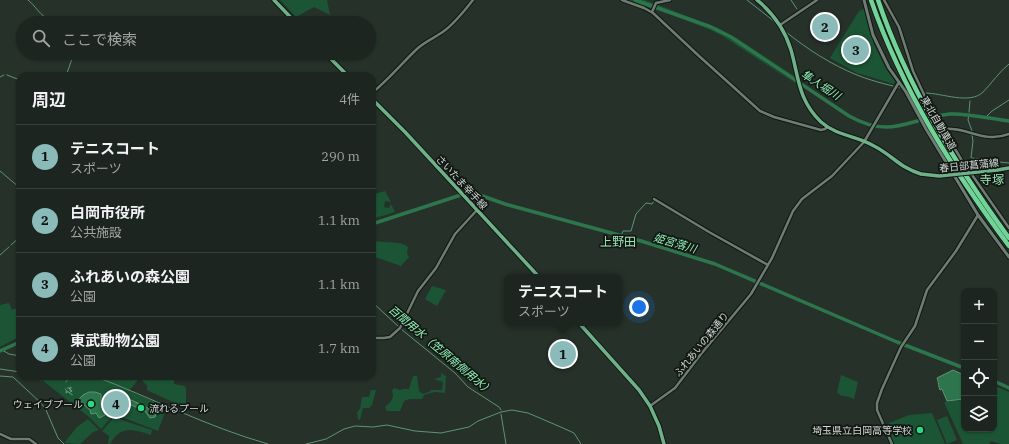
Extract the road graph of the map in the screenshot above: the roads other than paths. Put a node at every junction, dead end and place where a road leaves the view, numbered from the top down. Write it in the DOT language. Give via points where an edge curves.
graph roads {
  1 [pos="274,0"];
  2 [pos="473,0"];
  3 [pos="622,0"];
  4 [pos="670,0"];
  5 [pos="757,0"];
  6 [pos="817,0"];
  7 [pos="864,0"];
  8 [pos="871,0"];
  9 [pos="878,0"];
  10 [pos="884,0"];
  11 [pos="653,11"];
  12 [pos="289,16"];
  13 [pos="780,25"];
  14 [pos="332,60"];
  15 [pos="344,72"];
  16 [pos="899,82"];
  17 [pos="376,90"];
  18 [pos="376,103"];
  19 [pos="930,111"];
  20 [pos="920,114"];
  21 [pos="937,124"];
  22 [pos="828,127"];
  23 [pos="928,127"];
  24 [pos="942,128"];
  25 [pos="1009,134"];
  26 [pos="864,142"];
  27 [pos="1009,168"];
  28 [pos="654,199"];
  29 [pos="477,210"];
  30 [pos="978,215"];
  31 [pos="1009,228"];
  32 [pos="1009,238"];
  33 [pos="1009,246"];
  34 [pos="1009,257"];
  35 [pos="768,265"];
  36 [pos="536,274"];
  37 [pos="582,326"];
  38 [pos="376,338"];
  39 [pos="650,406"];
  40 [pos="0,434"];
  41 [pos="36,444"];
  42 [pos="664,444"];
  43 [pos="892,444"];
  1 -- 12 [label="main road"];
  2 -- 17 [label="street" via="454,22 419,47"];
  3 -- 11 [label="street"];
  4 -- 11 [label="street" via="657,3"];
  5 -- 13 [label="main road, 春日部菖蒲線"];
  6 -- 13 [label="street"];
  7 -- 16 [label="main road" via="876,42"];
  8 -- 20 [label="highway, 東北自動車道"];
  9 -- 19 [label="highway, 東北自動車道" via="897,49"];
  10 -- 19 [label="street" via="899,28 912,71"];
  11 -- 22 [label="street" via="760,111 821,130"];
  13 -- 22 [label="main road, 春日部菖蒲線" via="790,48 796,78 805,101 810,110"];
  14 -- 15 [label="main road"];
  16 -- 20 [label="main road"];
  16 -- 26 [label="street"];
  18 -- 29 [label="main road, さいたま幸手線"];
  19 -- 21 [label="highway, 東北自動車道"];
  20 -- 23 [label="highway, 東北自動車道"];
  21 -- 24 [label="street"];
  21 -- 32 [label="highway, 東北自動車道" via="969,179"];
  22 -- 26 [label="main road, 春日部菖蒲線"];
  23 -- 30 [label="main road"];
  23 -- 33 [label="highway, 東北自動車道"];
  24 -- 25 [label="street" via="990,138"];
  24 -- 31 [label="street"];
  26 -- 27 [label="main road, 春日部菖蒲線, bridge" via="882,150 903,168 921,174 939,176"];
  26 -- 35 [label="street" via="832,176 797,204"];
  28 -- 35 [label="street"];
  29 -- 36 [label="main road, さいたま幸手線"];
  29 -- 38 [label="street" via="455,234 436,268 418,290 400,328 390,337"];
  30 -- 34 [label="main road"];
  30 -- 43 [label="street" via="928,290 915,326 901,347 877,403 879,415"];
  35 -- 39 [label="street, ふれあいの森通り" via="758,285 676,388"];
  37 -- 39 [label="main road" via="639,390"];
  39 -- 42 [label="main road"];
  40 -- 41 [label="street" via="11,439 29,439"];
}
